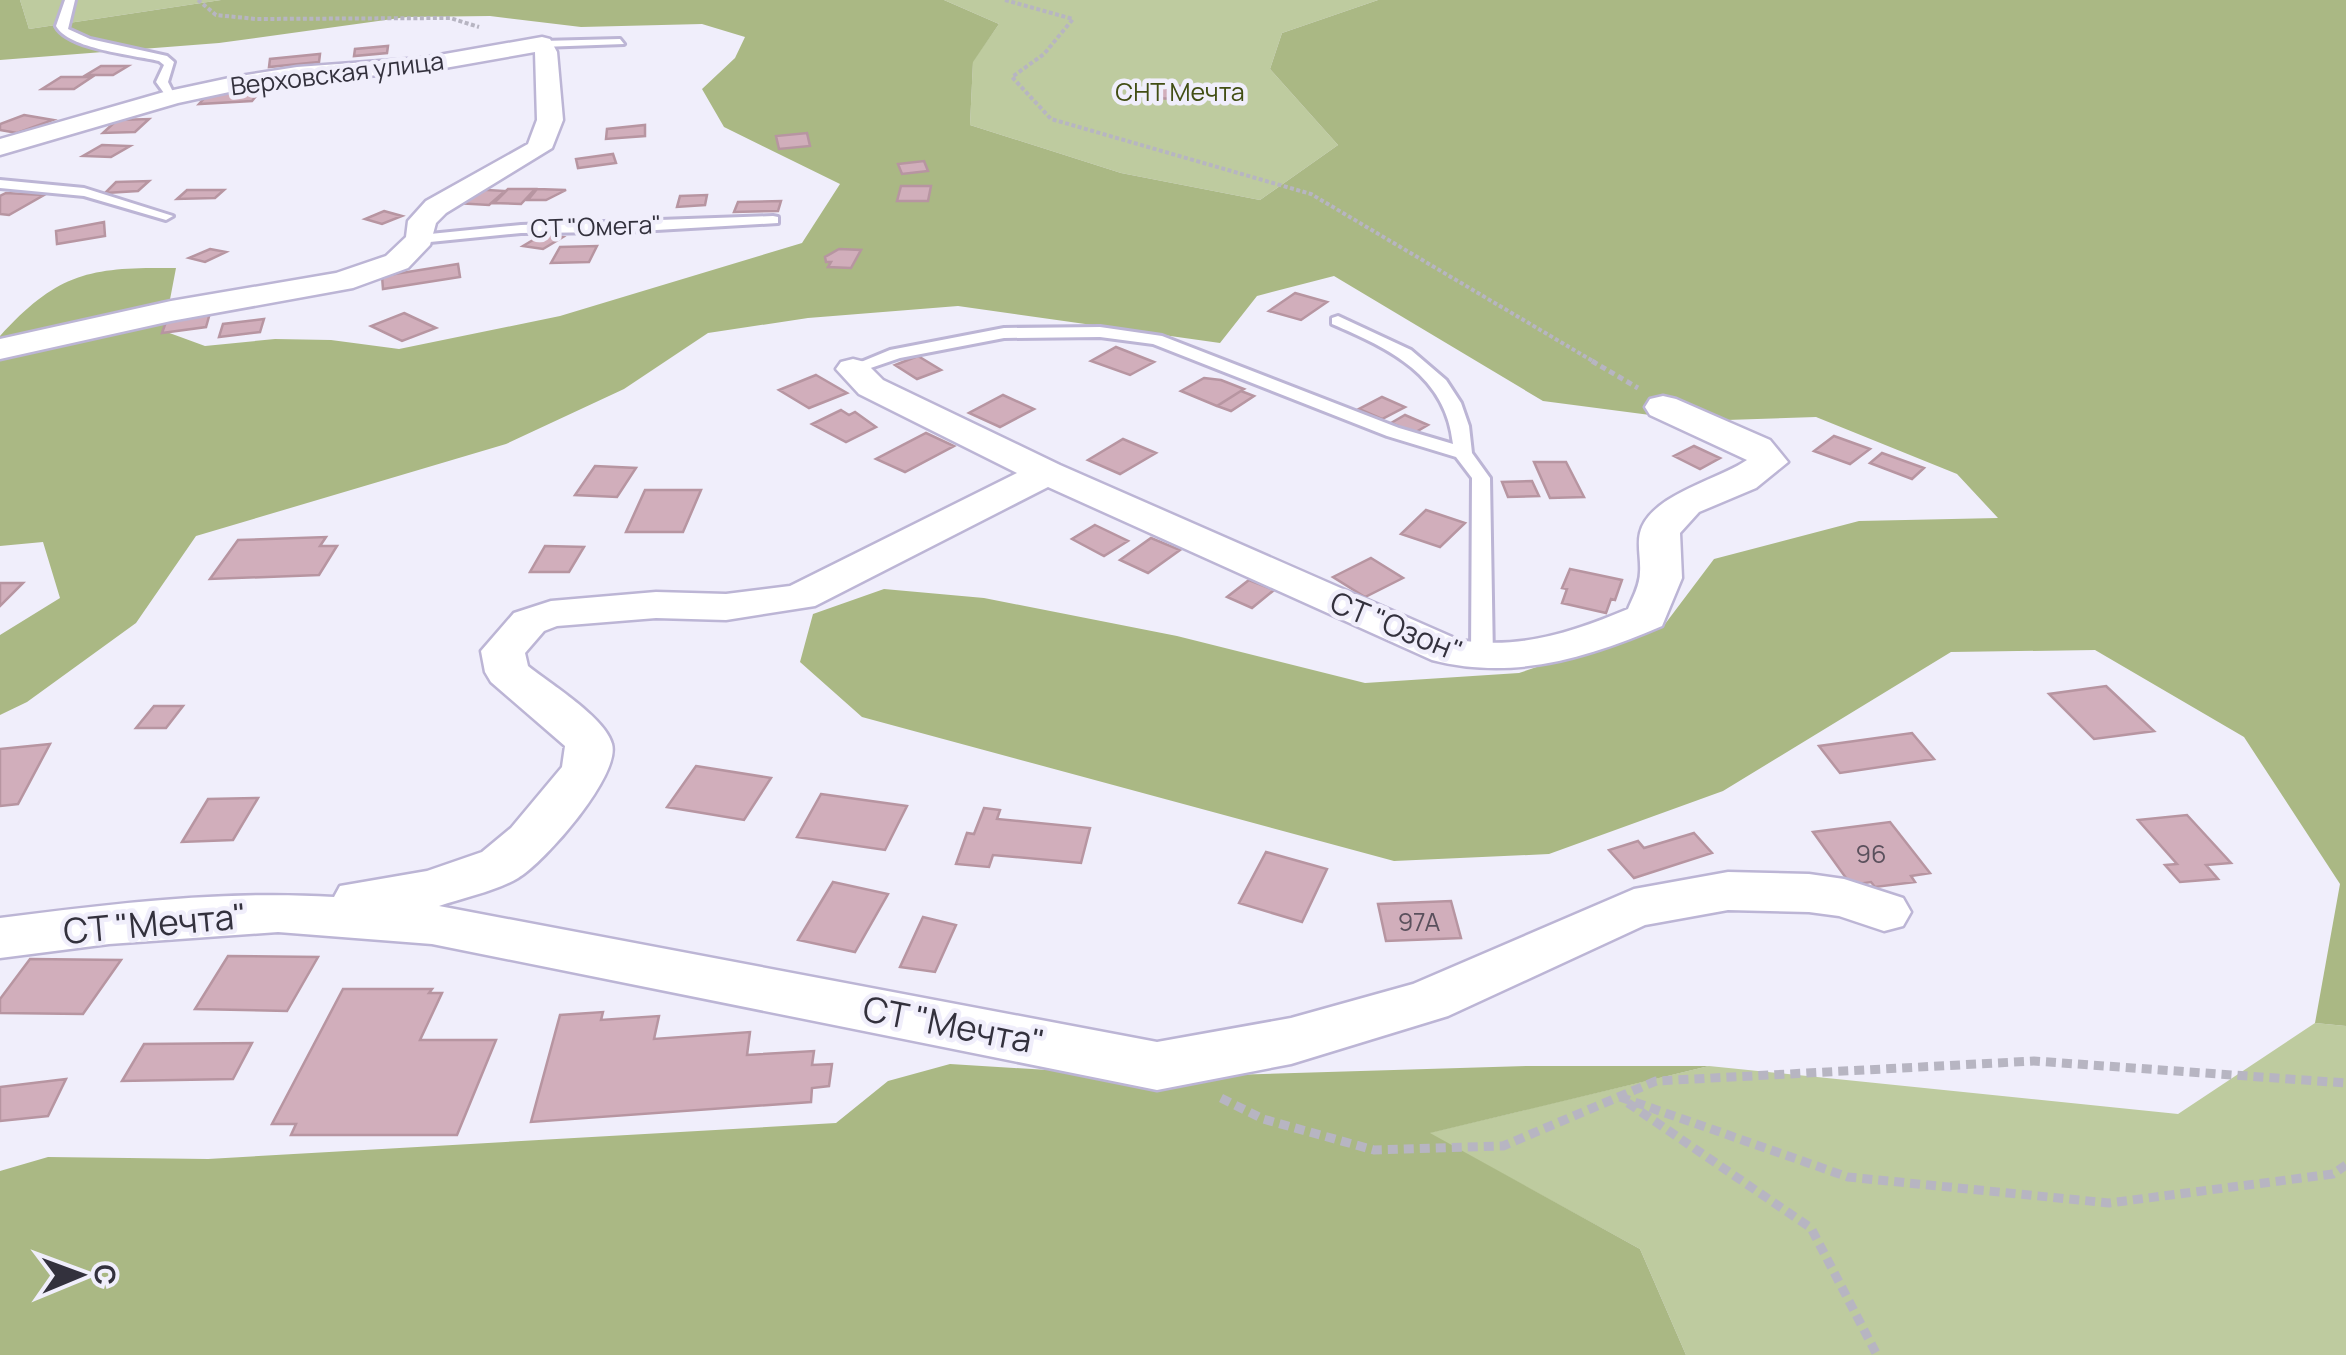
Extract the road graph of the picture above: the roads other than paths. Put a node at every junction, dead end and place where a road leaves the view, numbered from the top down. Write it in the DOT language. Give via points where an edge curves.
graph roads {
  1 [pos="70,0"];
  2 [pos="620,42"];
  3 [pos="530,46"];
  4 [pos="172,97"];
  5 [pos="0,147"];
  6 [pos="0,184"];
  7 [pos="166,216"];
  8 [pos="772,220"];
  9 [pos="420,239"];
  10 [pos="1338,321"];
  11 [pos="0,349"];
  12 [pos="854,369"];
  13 [pos="1663,407"];
  14 [pos="1463,453"];
  15 [pos="1048,473"];
  16 [pos="1482,659"];
  17 [pos="1884,912"];
  18 [pos="278,913"];
  19 [pos="0,938"];
  1 -- 4 [label="lane" via="63,31 164,58 170,64 162,82"];
  2 -- 3 [label="lane, Верховская улица"];
  3 -- 4 [label="street, Верховская улица" via="422,65 297,74"];
  3 -- 9 [label="street" via="548,65 550,120 539,148 436,207 422,221"];
  4 -- 5 [label="street, Верховская улица"];
  6 -- 7 [label="lane" via="105,195"];
  8 -- 9 [label="lane, СТ \"Омега\""];
  9 -- 11 [label="street" via="397,262 342,281"];
  10 -- 14 [label="lane" via="1426,364 1463,429"];
  12 -- 14 [label="lane" via="988,336 1100,332 1156,340"];
  12 -- 15 [label="street, СТ \"Озон\"" via="871,387"];
  13 -- 16 [label="street, СТ \"Озон\"" via="1757,448 1769,462 1685,504 1660,531 1661,578 1646,617 1524,658"];
  14 -- 16 [label="lane" via="1482,478"];
  15 -- 16 [label="street, СТ \"Озон\"" via="1448,652"];
  15 -- 18 [label="street" via="800,597 726,607 601,608 529,622 503,651 507,672 589,744 586,771 530,840 500,865 432,889"];
  17 -- 18 [label="street, СТ \"Мечта\"" via="1809,893 1728,891 1634,908 1428,1000 1291,1041 1157,1066 432,924"];
  18 -- 19 [label="street, СТ \"Мечта\""];
}
